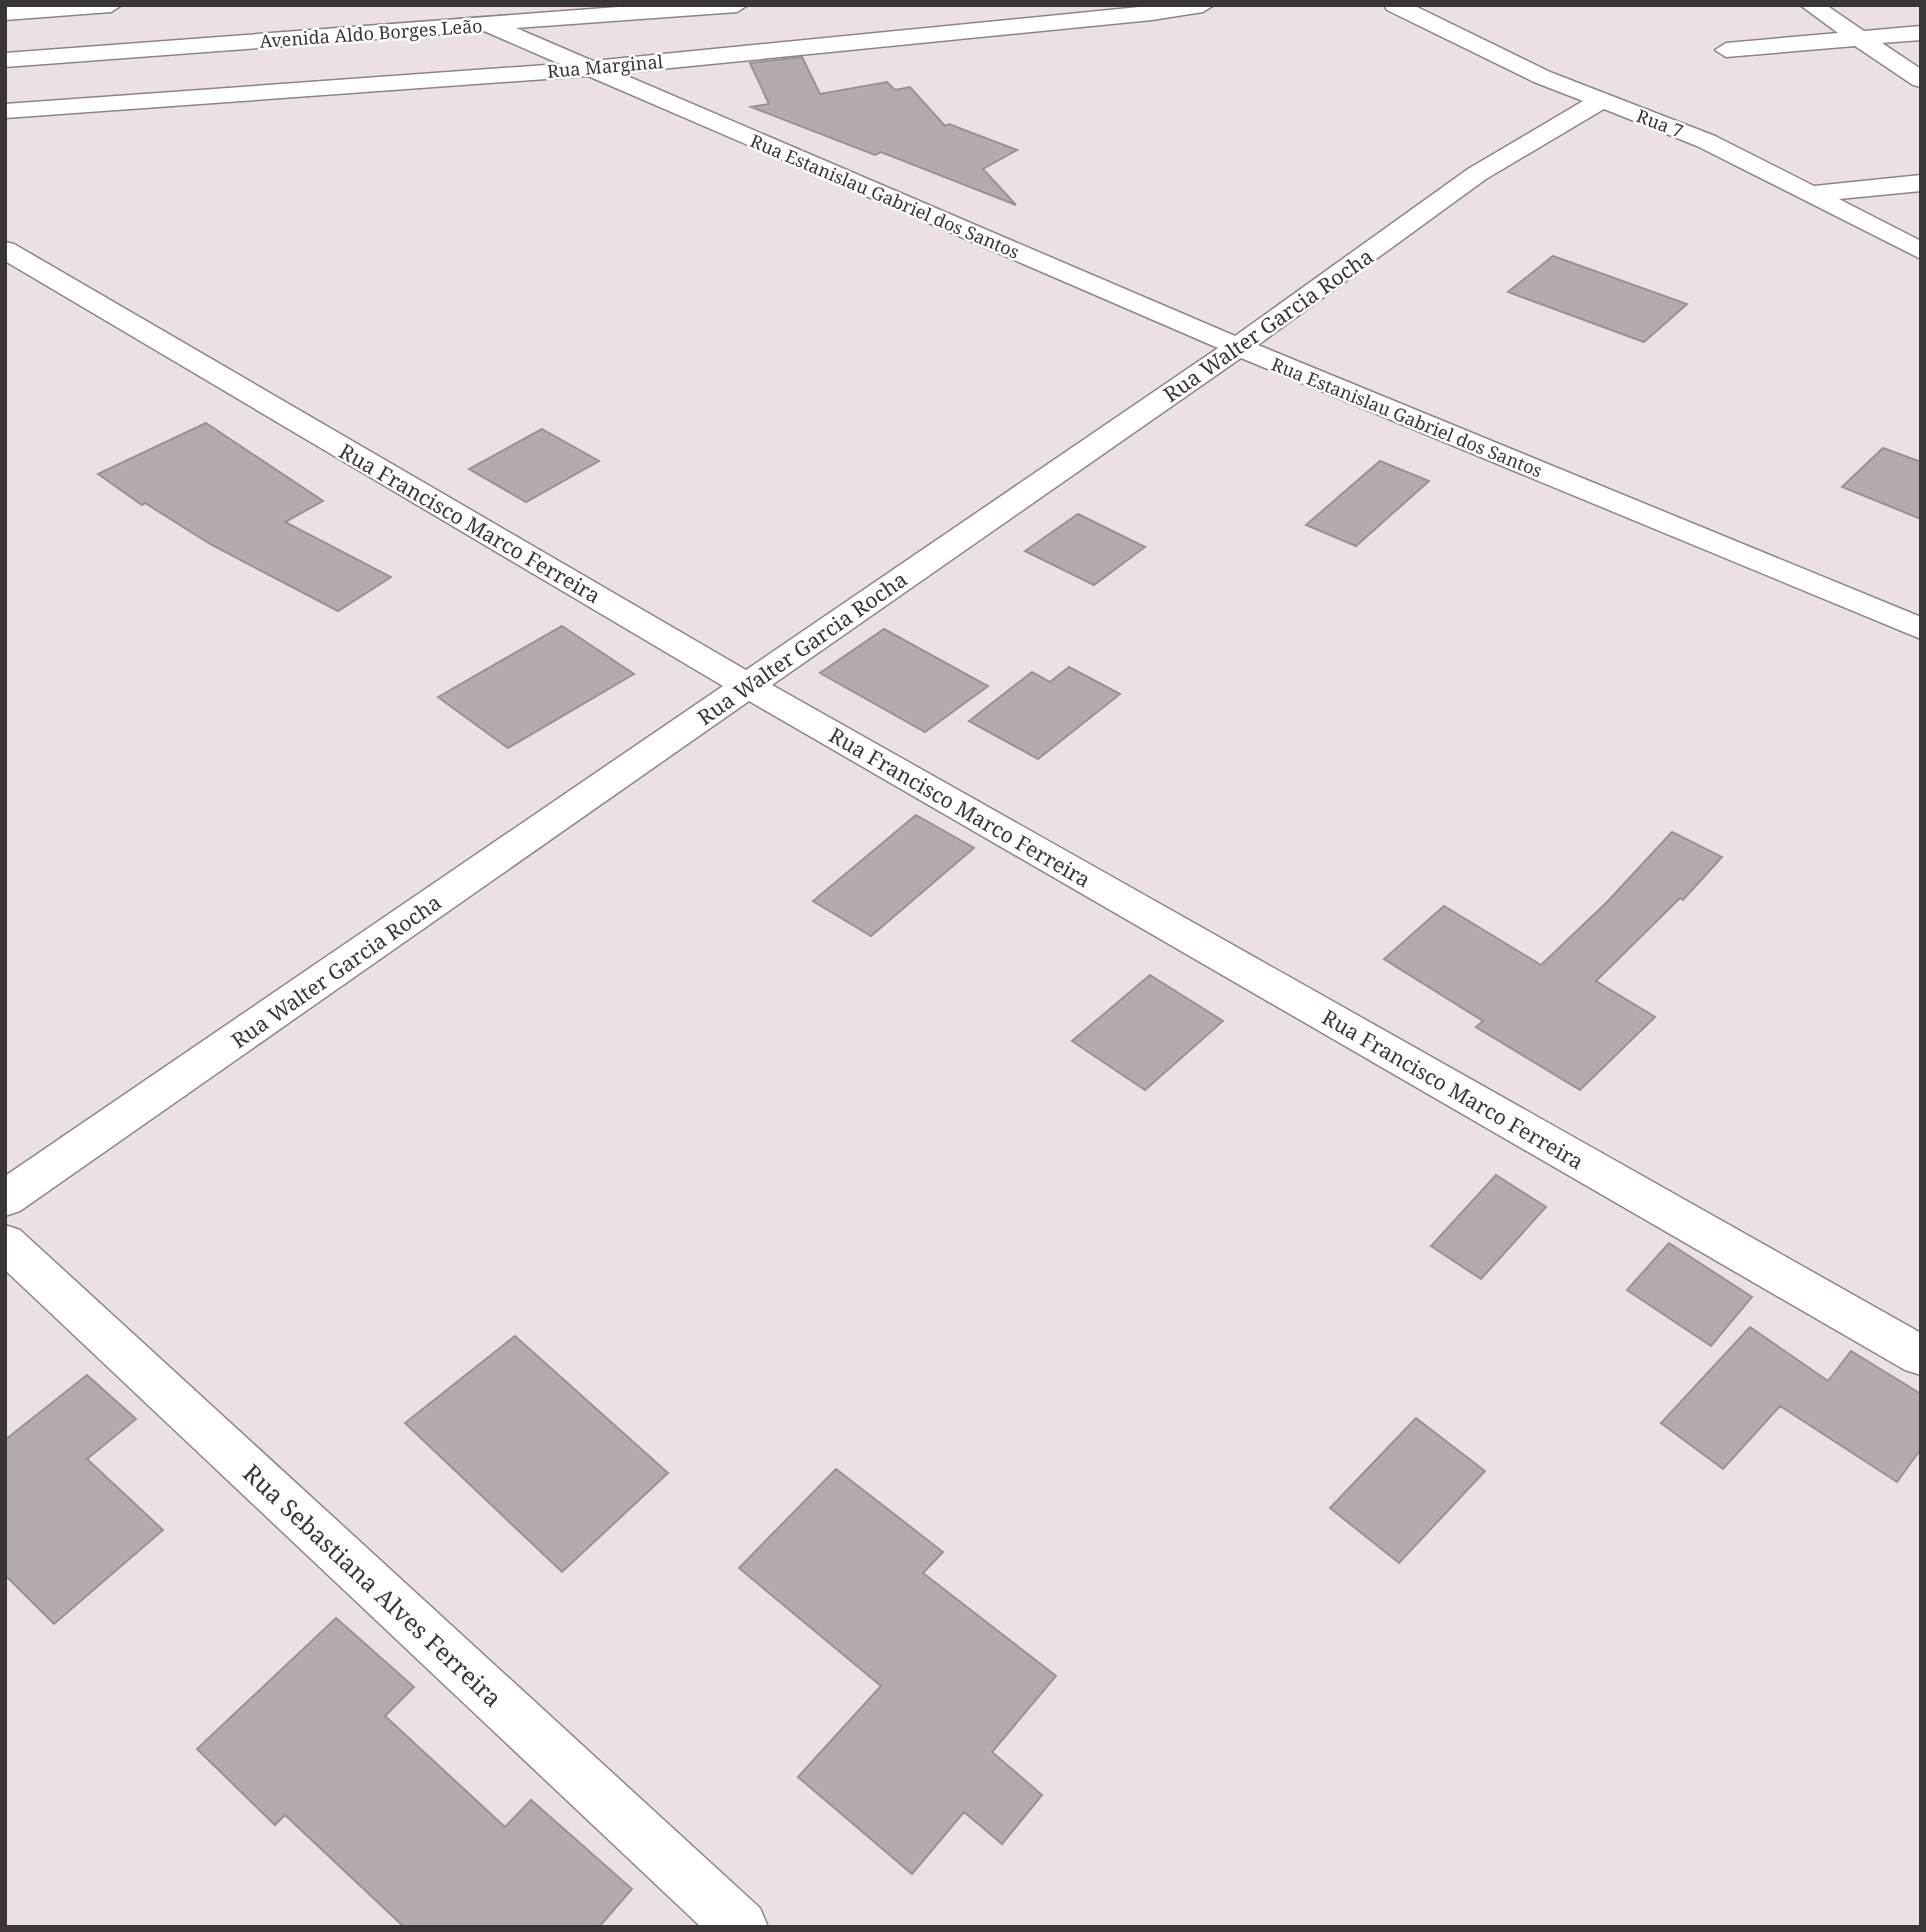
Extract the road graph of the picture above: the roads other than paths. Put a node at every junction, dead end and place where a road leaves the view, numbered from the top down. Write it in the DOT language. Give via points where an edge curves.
graph roads {
  1 [pos="111,5"];
  2 [pos="737,5"];
  3 [pos="1203,5"];
  4 [pos="1395,5"];
  5 [pos="1811,5"];
  6 [pos="10,12"];
  7 [pos="487,24"];
  8 [pos="1921,33"];
  9 [pos="288,39"];
  10 [pos="1861,39"];
  11 [pos="1726,50"];
  12 [pos="5,59"];
  13 [pos="586,69"];
  14 [pos="1921,80"];
  15 [pos="281,89"];
  16 [pos="1601,101"];
  17 [pos="5,111"];
  18 [pos="1921,184"];
  19 [pos="1811,194"];
  20 [pos="5,250"];
  21 [pos="1921,251"];
  22 [pos="1238,348"];
  23 [pos="1921,629"];
  24 [pos="748,686"];
  25 [pos="5,1199"];
  26 [pos="5,1243"];
  27 [pos="1921,1356"];
  28 [pos="741,1927"];
  1 -- 6 [label="street"];
  2 -- 7 [label="street, Avenida Aldo Borges Leão"];
  3 -- 13 [label="street, Rua Marginal"];
  4 -- 16 [label="street, Rua 7" via="1498,58"];
  5 -- 10 [label="street"];
  6 -- 12 [label="street" via="32,20 33,29"];
  7 -- 9 [label="street, Avenida Aldo Borges Leão"];
  7 -- 13 [label="street, Rua Estanislau Gabriel dos Santos"];
  8 -- 10 [label="street"];
  9 -- 12 [label="street, Avenida Aldo Borges Leão"];
  9 -- 15 [label="street"];
  10 -- 11 [label="street"];
  10 -- 14 [label="street"];
  13 -- 15 [label="street, Rua Marginal"];
  13 -- 22 [label="street, Rua Estanislau Gabriel dos Santos"];
  15 -- 17 [label="street, Rua Marginal"];
  16 -- 19 [label="street, Rua 7" via="1681,130"];
  16 -- 22 [label="street, Rua Walter Garcia Rocha" via="1477,174"];
  18 -- 19 [label="street"];
  19 -- 21 [label="street, Rua 7"];
  20 -- 24 [label="street, Rua Francisco Marco Ferreira"];
  22 -- 23 [label="street, Rua Estanislau Gabriel dos Santos"];
  22 -- 24 [label="street, Rua Walter Garcia Rocha"];
  24 -- 25 [label="street, Rua Walter Garcia Rocha"];
  24 -- 27 [label="street, Rua Francisco Marco Ferreira"];
  26 -- 28 [label="street, Rua Sebastiana Alves Ferreira"];
}
